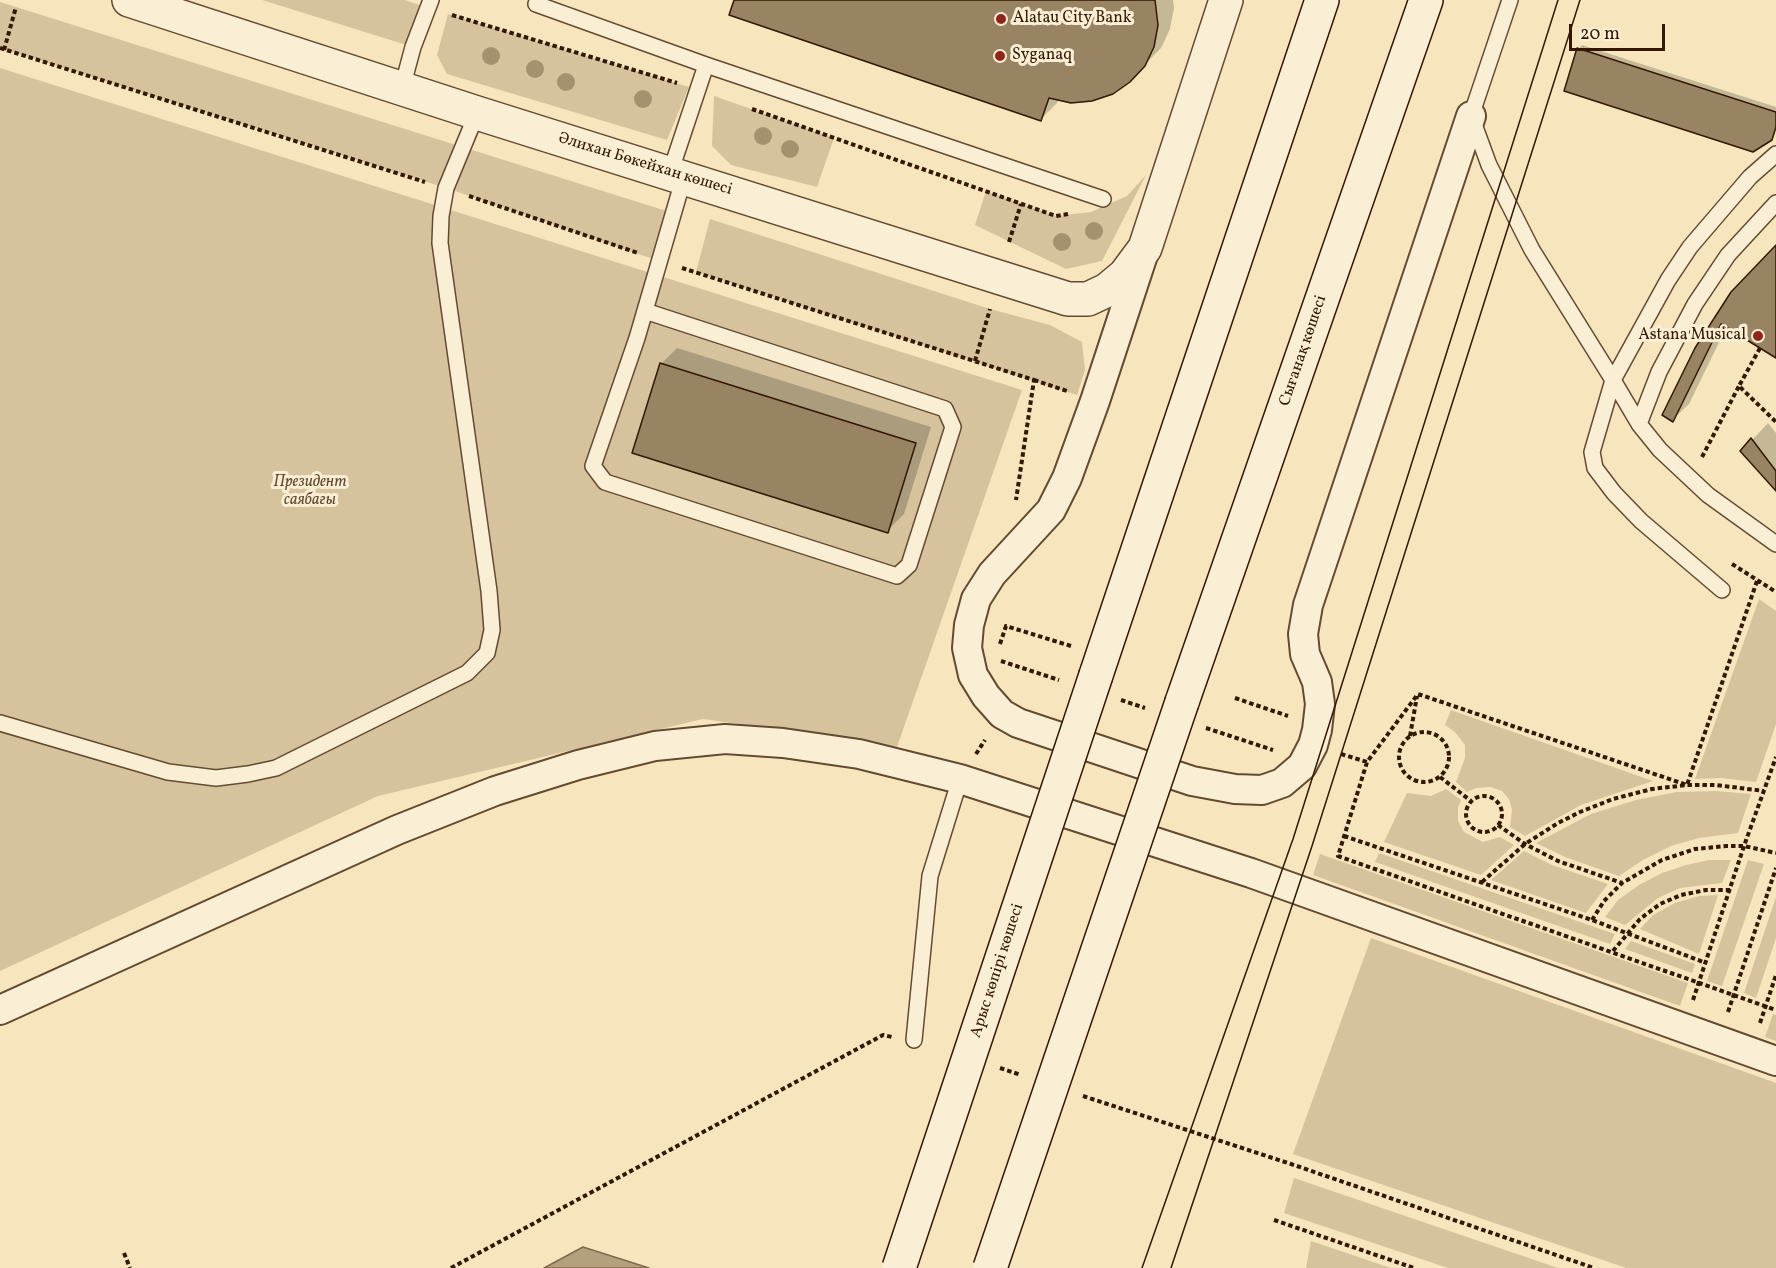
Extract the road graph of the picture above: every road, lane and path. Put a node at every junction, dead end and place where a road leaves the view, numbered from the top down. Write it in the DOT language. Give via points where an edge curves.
graph roads {
  1 [pos="129,0"];
  2 [pos="431,0"];
  3 [pos="1226,0"];
  4 [pos="1322,0"];
  5 [pos="1426,0"];
  6 [pos="1510,0"];
  7 [pos="532,1"];
  8 [pos="16,7"];
  9 [pos="2,49"];
  10 [pos="706,65"];
  11 [pos="402,88"];
  12 [pos="477,112"];
  13 [pos="1471,116"];
  14 [pos="1776,154"];
  15 [pos="677,175"];
  16 [pos="446,188"];
  17 [pos="1103,199"];
  18 [pos="1776,203"];
  19 [pos="1022,204"];
  20 [pos="1009,242"];
  21 [pos="1145,248"];
  22 [pos="659,261"];
  23 [pos="990,309"];
  24 [pos="645,311"];
  25 [pos="1760,348"];
  26 [pos="975,361"];
  27 [pos="1613,380"];
  28 [pos="1739,386"];
  29 [pos="1776,422"];
  30 [pos="1640,424"];
  31 [pos="1690,478"];
  32 [pos="1776,543"];
  33 [pos="1009,555"];
  34 [pos="1728,561"];
  35 [pos="1758,581"];
  36 [pos="1722,590"];
  37 [pos="1776,592"];
  38 [pos="1006,626"];
  39 [pos="1071,646"];
  40 [pos="1418,694"];
  41 [pos="1235,698"];
  42 [pos="1002,714"];
  43 [pos="1297,720"];
  44 [pos="0,723"];
  45 [pos="1410,736"];
  46 [pos="1776,757"];
  47 [pos="1774,772"];
  48 [pos="1440,777"];
  49 [pos="960,780"];
  50 [pos="1687,785"];
  51 [pos="1764,791"];
  52 [pos="1471,801"];
  53 [pos="1498,825"];
  54 [pos="1344,836"];
  55 [pos="1526,844"];
  56 [pos="1744,846"];
  57 [pos="1776,853"];
  58 [pos="1776,868"];
  59 [pos="1482,882"];
  60 [pos="1622,883"];
  61 [pos="1730,890"];
  62 [pos="1592,920"];
  63 [pos="1627,933"];
  64 [pos="1613,951"];
  65 [pos="1706,963"];
  66 [pos="1776,975"];
  67 [pos="1700,982"];
  68 [pos="1774,985"];
  69 [pos="1734,995"];
  70 [pos="1766,1006"];
  71 [pos="1776,1010"];
  72 [pos="0,1011"];
  73 [pos="1684,1027"];
  74 [pos="883,1035"];
  75 [pos="914,1040"];
  76 [pos="1717,1040"];
  77 [pos="1750,1052"];
  78 [pos="1776,1061"];
  79 [pos="1097,1101"];
  80 [pos="1274,1220"];
  81 [pos="124,1253"];
  82 [pos="130,1268"];
  83 [pos="451,1268"];
  84 [pos="899,1268"];
  85 [pos="990,1268"];
  86 [pos="1414,1268"];
  87 [pos="1594,1268"];
  1 -- 11 [label="main road, Әлихан Бөкейхан көшесі"];
  2 -- 11 [label="lane"];
  3 -- 21 [label="main road"];
  4 -- 84 [label="main road, Арыс көпірі көшесі, bridge"];
  5 -- 85 [label="main road, Сығанақ көшесі, bridge"];
  6 -- 13 [label="lane"];
  7 -- 10 [label="lane"];
  8 -- 9 [label="path"];
  9 -- 16 [label="path"];
  10 -- 15 [label="lane"];
  10 -- 17 [label="lane"];
  11 -- 12 [label="main road, Әлихан Бөкейхан көшесі"];
  12 -- 15 [label="main road, Әлихан Бөкейхан көшесі"];
  12 -- 16 [label="lane"];
  13 -- 27 [label="lane" via="1489,165 1532,250"];
  13 -- 42 [label="street" via="1308,605 1303,634 1305,654 1317,682 1320,704 1313,745 1302,766 1282,783 1262,790 1235,789 1192,781 1045,733"];
  14 -- 27 [label="lane" via="1750,177 1690,247"];
  15 -- 21 [label="main road, Әлихан Бөкейхан көшесі" via="1068,299 1088,299 1107,290 1125,275"];
  15 -- 22 [label="lane"];
  16 -- 22 [label="path"];
  16 -- 44 [label="lane" via="440,243 489,591 492,630 488,653 467,673 276,768 248,774 216,778 168,772"];
  18 -- 30 [label="lane" via="1728,255 1695,304 1659,372"];
  19 -- 20 [label="path"];
  21 -- 33 [label="street" via="1067,478 1051,510"];
  22 -- 24 [label="lane"];
  22 -- 26 [label="path"];
  23 -- 26 [label="path"];
  24 -- 24 [label="lane" via="593,466 605,482 897,576 909,565 953,427 945,409"];
  25 -- 28 [label="path"];
  26 -- 33 [label="path" via="1034,380"];
  27 -- 30 [label="lane"];
  27 -- 36 [label="lane" via="1592,452 1594,468 1641,520"];
  28 -- 29 [label="path"];
  28 -- 31 [label="path"];
  30 -- 31 [label="lane"];
  31 -- 32 [label="lane"];
  33 -- 42 [label="street" via="976,599 967,648 973,675"];
  34 -- 35 [label="path"];
  35 -- 37 [label="path"];
  35 -- 50 [label="path"];
  38 -- 39 [label="path"];
  40 -- 45 [label="path"];
  40 -- 50 [label="path"];
  40 -- 54 [label="path" via="1367,762"];
  41 -- 43 [label="path"];
  42 -- 49 [label="path"];
  45 -- 48 [label="path" via="1426,732 1446,744 1449,760"];
  45 -- 48 [label="path" via="1399,758 1405,774 1420,782"];
  46 -- 47 [label="path"];
  47 -- 51 [label="path"];
  48 -- 52 [label="path"];
  49 -- 72 [label="street" via="859,754 783,743 724,739 644,749 495,791 397,830"];
  49 -- 73 [label="street" via="1251,873"];
  49 -- 75 [label="lane" via="930,876"];
  50 -- 51 [label="path"];
  50 -- 55 [label="path" via="1613,799 1580,812"];
  51 -- 56 [label="path"];
  52 -- 53 [label="path" via="1484,795 1495,799 1502,809"];
  52 -- 53 [label="path" via="1465,815 1470,826 1481,832"];
  53 -- 55 [label="path"];
  54 -- 59 [label="path"];
  54 -- 64 [label="path" via="1338,856"];
  55 -- 59 [label="path"];
  55 -- 60 [label="path" via="1558,861"];
  56 -- 57 [label="path"];
  56 -- 60 [label="path" via="1695,849 1662,860"];
  56 -- 61 [label="path"];
  58 -- 69 [label="path"];
  59 -- 62 [label="path"];
  60 -- 62 [label="path"];
  61 -- 63 [label="path" via="1681,895 1660,904"];
  61 -- 65 [label="path"];
  62 -- 63 [label="path"];
  63 -- 64 [label="path"];
  63 -- 65 [label="path"];
  64 -- 67 [label="path"];
  65 -- 67 [label="path"];
  66 -- 68 [label="path"];
  67 -- 69 [label="path"];
  67 -- 73 [label="path"];
  68 -- 70 [label="path"];
  69 -- 70 [label="path"];
  69 -- 76 [label="path"];
  70 -- 71 [label="path"];
  70 -- 77 [label="path"];
  73 -- 76 [label="street"];
  74 -- 83 [label="path"];
  76 -- 77 [label="street"];
  77 -- 78 [label="street"];
  79 -- 87 [label="path"];
  80 -- 86 [label="path"];
  81 -- 82 [label="path"];
}
